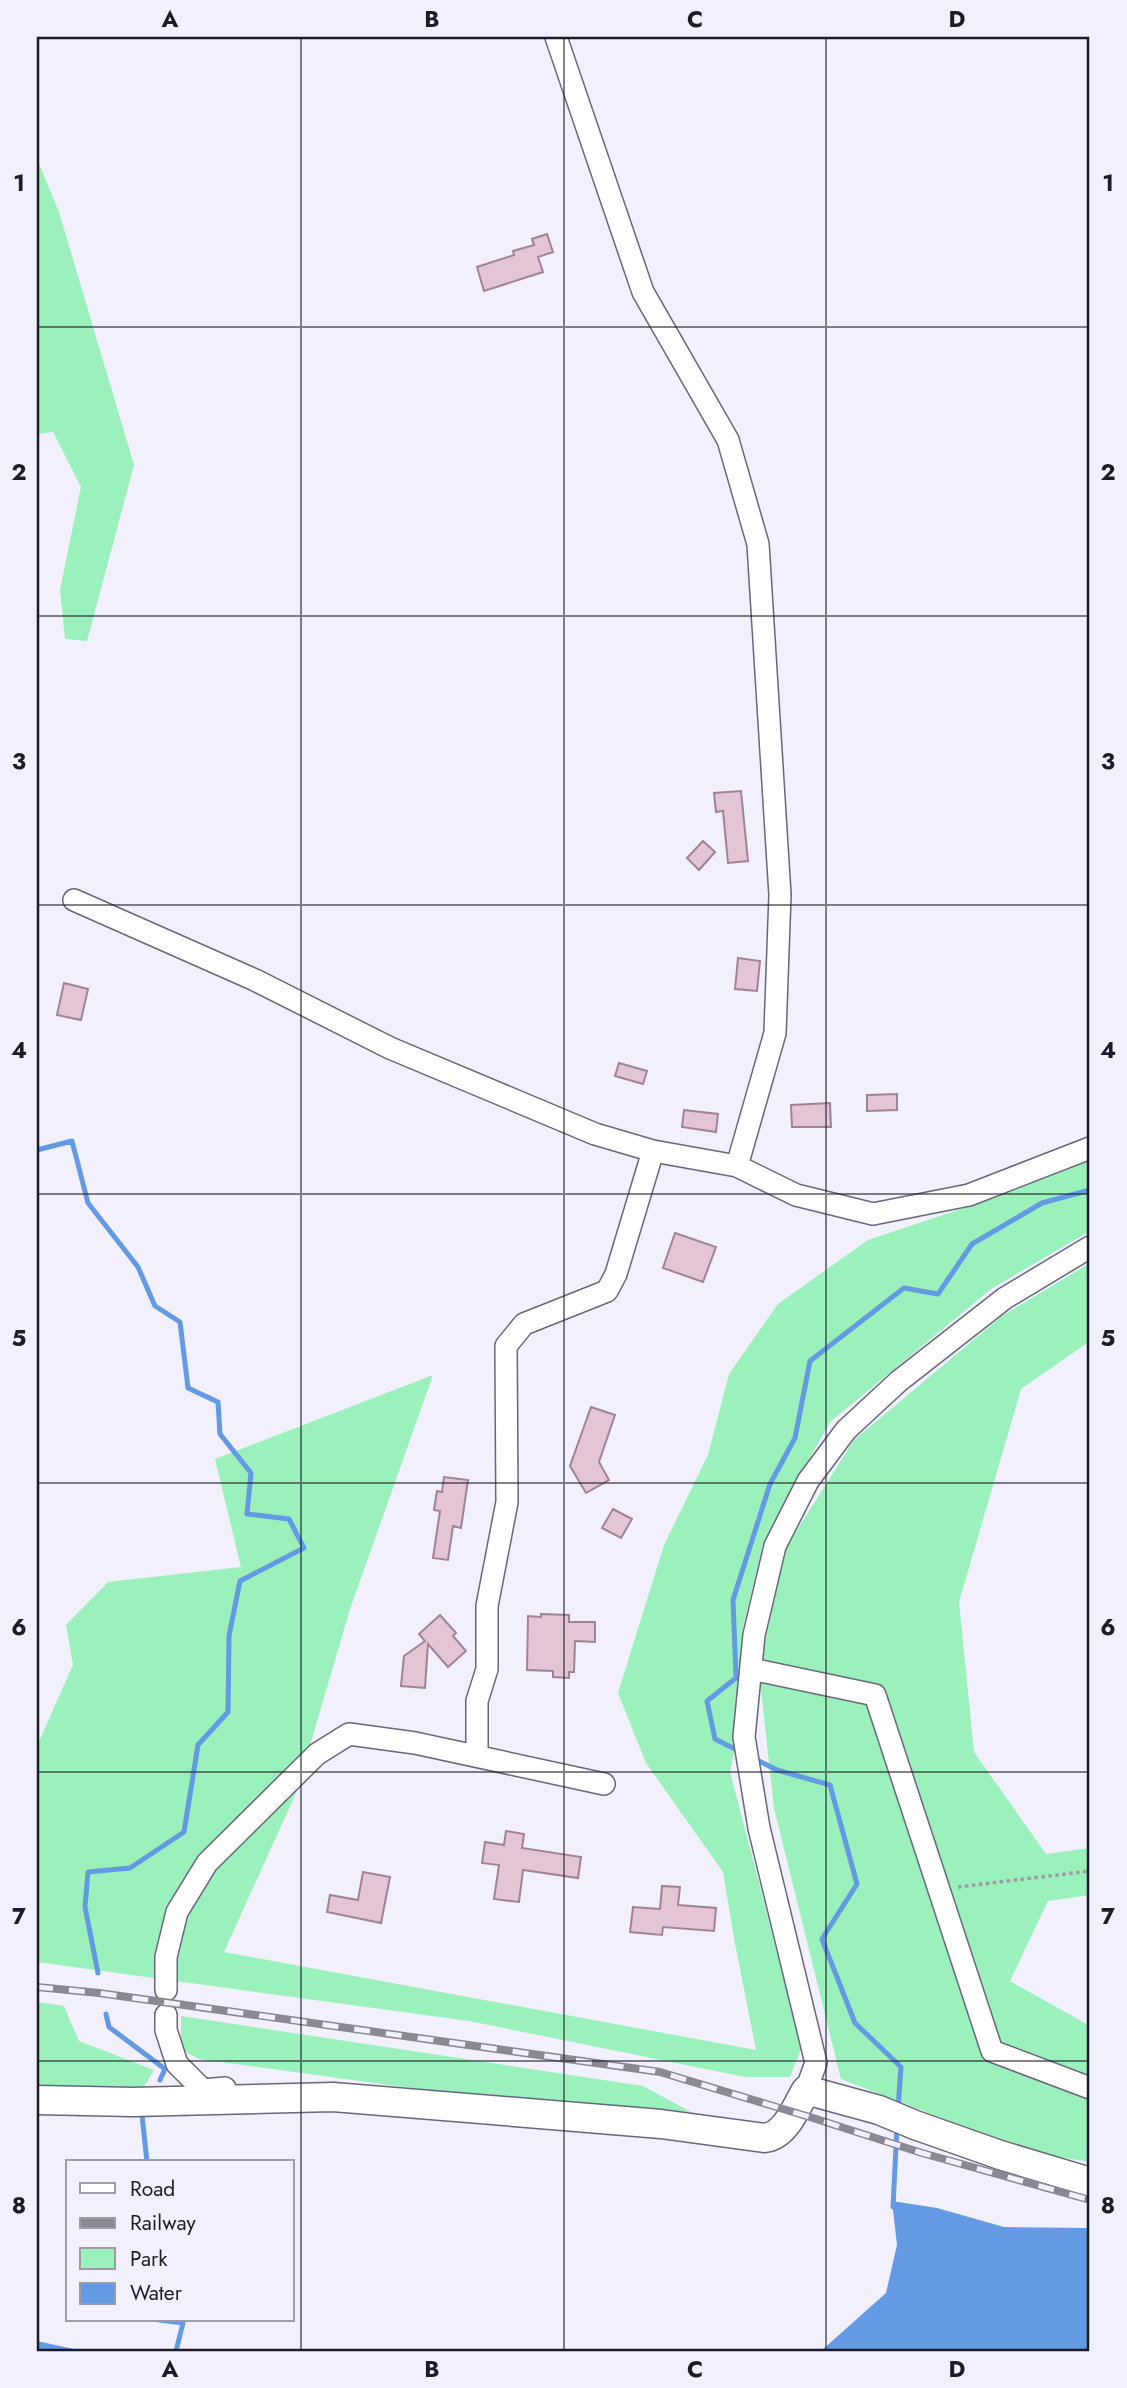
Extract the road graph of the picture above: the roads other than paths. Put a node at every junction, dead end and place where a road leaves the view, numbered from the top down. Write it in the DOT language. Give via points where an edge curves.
graph roads {
  1 [pos="556,37"];
  2 [pos="74,900"];
  3 [pos="1090,1149"];
  4 [pos="653,1151"];
  5 [pos="737,1166"];
  6 [pos="1090,1247"];
  7 [pos="751,1669"];
  8 [pos="477,1756"];
  9 [pos="604,1784"];
  10 [pos="166,1990"];
  11 [pos="166,2015"];
  12 [pos="1090,2088"];
  13 [pos="806,2090"];
  14 [pos="277,2098"];
  15 [pos="37,2099"];
  16 [pos="1090,2182"];
  1 -- 5 [label="street" via="643,292 727,440 758,544 780,895 776,1019"];
  2 -- 4 [label="street" via="255,979 390,1048 595,1134"];
  3 -- 5 [label="street" via="969,1195 873,1214 796,1195"];
  4 -- 5 [label="street"];
  4 -- 8 [label="street" via="607,1291 524,1324 506,1346 507,1502 488,1606 487,1669 477,1701"];
  6 -- 7 [label="street" via="1005,1298 899,1381 846,1430 808,1481 775,1546 754,1635"];
  7 -- 12 [label="street" via="875,1695 992,2051"];
  7 -- 13 [label="street" via="744,1737 759,1828 816,2063"];
  8 -- 9 [label="street"];
  8 -- 10 [label="street" via="349,1734 317,1754 207,1863 177,1912 166,1958"];
  11 -- 14 [label="street" via="177,2064 203,2090 248,2086"];
  13 -- 14 [label="main road" via="780,2132 764,2138 661,2124 346,2098"];
  13 -- 16 [label="main road" via="880,2110 915,2126"];
  14 -- 15 [label="main road"];
}
